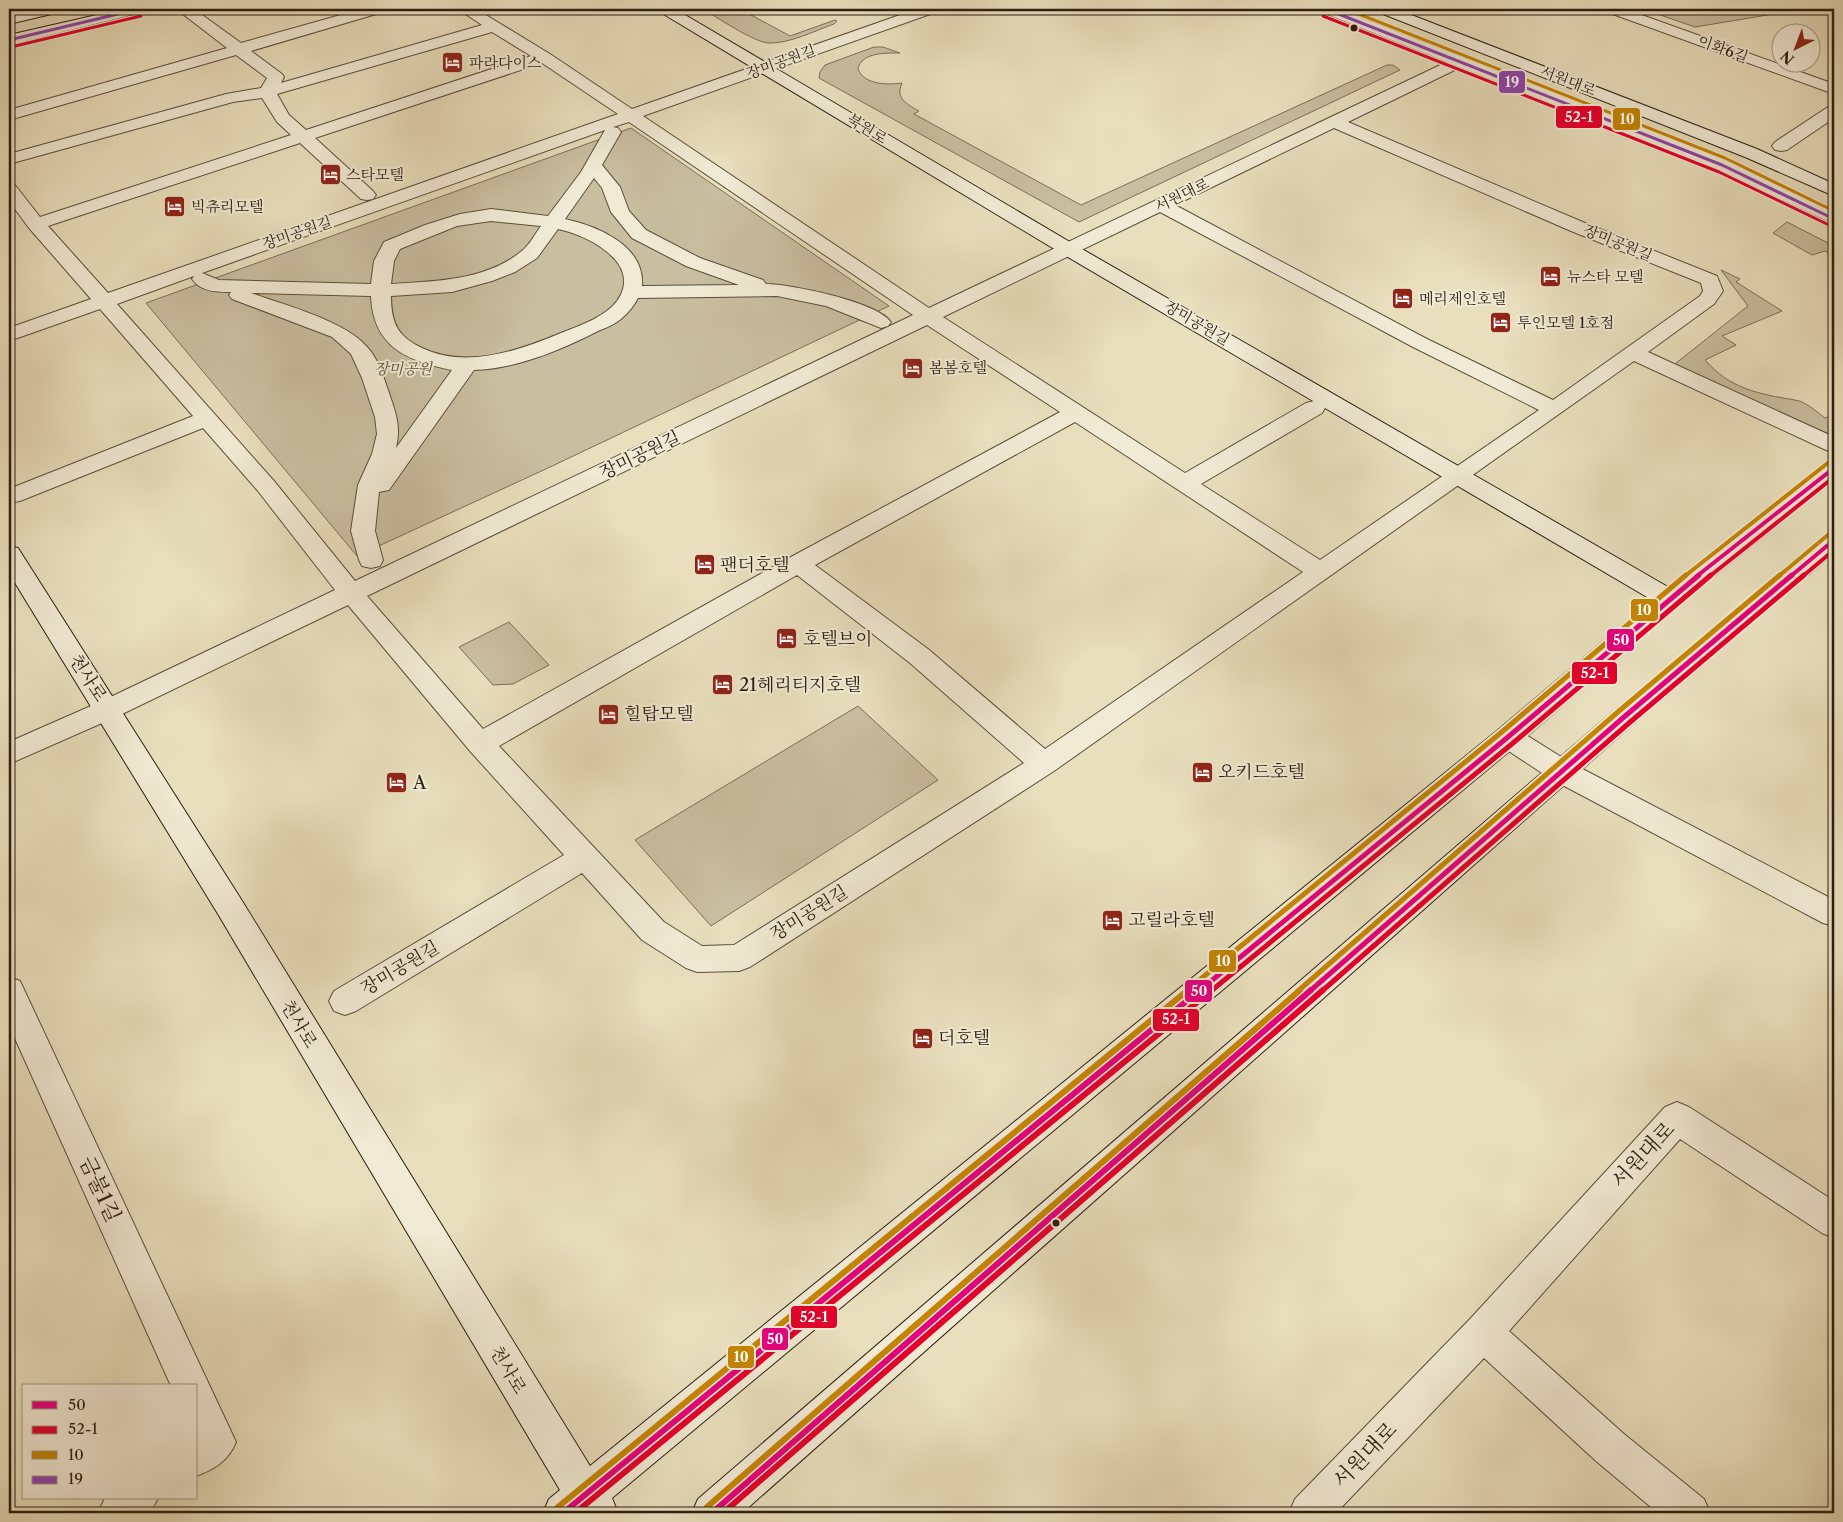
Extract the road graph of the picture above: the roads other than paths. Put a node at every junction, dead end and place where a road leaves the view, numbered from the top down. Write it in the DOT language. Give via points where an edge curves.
graph roads {
  1 [pos="23,9"];
  2 [pos="50,9"];
  3 [pos="96,9"];
  4 [pos="139,9"];
  5 [pos="378,9"];
  6 [pos="466,9"];
  7 [pos="665,9"];
  8 [pos="931,9"];
  9 [pos="1326,9"];
  10 [pos="1383,9"];
  11 [pos="1612,9"];
  12 [pos="189,12"];
  13 [pos="9,13"];
  14 [pos="9,20"];
  15 [pos="495,26"];
  16 [pos="13,39"];
  17 [pos="240,48"];
  18 [pos="544,57"];
  19 [pos="1459,62"];
  20 [pos="765,68"];
  21 [pos="1834,89"];
  22 [pos="267,92"];
  23 [pos="1834,111"];
  24 [pos="9,115"];
  25 [pos="631,115"];
  26 [pos="1334,122"];
  27 [pos="612,132"];
  28 [pos="302,137"];
  29 [pos="1781,146"];
  30 [pos="9,159"];
  31 [pos="593,166"];
  32 [pos="9,189"];
  33 [pos="1834,192"];
  34 [pos="367,195"];
  35 [pos="1160,205"];
  36 [pos="1834,219"];
  37 [pos="554,221"];
  38 [pos="36,224"];
  39 [pos="1068,249"];
  40 [pos="381,290"];
  41 [pos="776,290"];
  42 [pos="632,292"];
  43 [pos="105,301"];
  44 [pos="928,316"];
  45 [pos="881,322"];
  46 [pos="9,335"];
  47 [pos="1633,353"];
  48 [pos="467,364"];
  49 [pos="1314,408"];
  50 [pos="1554,409"];
  51 [pos="1075,413"];
  52 [pos="206,418"];
  53 [pos="1834,445"];
  54 [pos="1834,468"];
  55 [pos="1459,475"];
  56 [pos="1183,484"];
  57 [pos="12,496"];
  58 [pos="366,505"];
  59 [pos="1834,540"];
  60 [pos="9,554"];
  61 [pos="371,560"];
  62 [pos="798,564"];
  63 [pos="1320,572"];
  64 [pos="351,593"];
  65 [pos="1669,599"];
  66 [pos="109,709"];
  67 [pos="1508,737"];
  68 [pos="480,744"];
  69 [pos="9,754"];
  70 [pos="1044,764"];
  71 [pos="1561,771"];
  72 [pos="583,858"];
  73 [pos="1834,914"];
  74 [pos="9,991"];
  75 [pos="345,1001"];
  76 [pos="1834,1221"];
  77 [pos="1483,1332"];
  78 [pos="190,1384"];
  79 [pos="198,1401"];
  80 [pos="198,1456"];
  81 [pos="135,1500"];
  82 [pos="582,1507"];
  83 [pos="118,1513"];
  84 [pos="712,1513"];
  85 [pos="1309,1513"];
  86 [pos="1690,1513"];
  1 -- 13 [label="street"];
  2 -- 14 [label="street"];
  3 -- 16 [label="street"];
  4 -- 16 [label="street"];
  5 -- 17 [label="street"];
  6 -- 15 [label="street"];
  7 -- 20 [label="street, 북원로"];
  8 -- 20 [label="street, 장미공원길"];
  9 -- 19 [label="street, 서원대로"];
  10 -- 33 [label="street, 서원대로" via="1751,153"];
  11 -- 21 [label="street, 이화6길"];
  12 -- 17 [label="street"];
  15 -- 18 [label="street"];
  15 -- 22 [label="street"];
  17 -- 22 [label="street" via="276,77"];
  17 -- 24 [label="street"];
  18 -- 25 [label="street"];
  18 -- 28 [label="street"];
  19 -- 26 [label="street, 서원대로"];
  19 -- 36 [label="street, 서원대로" via="1722,165"];
  20 -- 25 [label="street, 장미공원길"];
  20 -- 39 [label="street, 북원로"];
  22 -- 28 [label="street" via="283,118"];
  22 -- 30 [label="street" via="232,98"];
  23 -- 29 [label="street"];
  25 -- 43 [label="street, 장미공원길"];
  25 -- 44 [label="street"];
  26 -- 35 [label="street, 서원대로"];
  26 -- 47 [label="street, 장미공원길" via="1710,280 1713,291 1707,300"];
  27 -- 31 [label="street"];
  28 -- 34 [label="street"];
  28 -- 38 [label="street"];
  31 -- 37 [label="street"];
  31 -- 41 [label="street" via="611,187 620,212 639,234 693,262"];
  32 -- 38 [label="street, 장미공원길"];
  35 -- 39 [label="street, 서원대로"];
  35 -- 50 [label="street" via="1420,343"];
  37 -- 40 [label="street" via="530,254 485,278 452,286"];
  37 -- 40 [label="street" via="491,215 445,222 391,246 384,256"];
  37 -- 42 [label="street" via="581,229 608,243 628,262 634,281"];
  38 -- 43 [label="street, 장미공원길"];
  39 -- 44 [label="street, 장미공원길"];
  39 -- 55 [label="street, 장미공원길"];
  40 -- 48 [label="street" via="381,311 394,338 437,362"];
  40 -- 58 [label="street" via="209,283 339,333 360,351 373,378 388,434 369,485"];
  41 -- 42 [label="street"];
  41 -- 45 [label="street" via="831,301"];
  42 -- 48 [label="street" via="615,314 576,335 496,360"];
  43 -- 46 [label="street, 장미공원길"];
  43 -- 52 [label="street, 장미공원길"];
  44 -- 51 [label="street"];
  44 -- 64 [label="street, 장미공원길"];
  47 -- 50 [label="street, 장미공원길"];
  47 -- 53 [label="street"];
  48 -- 58 [label="street"];
  49 -- 56 [label="street"];
  50 -- 55 [label="street, 장미공원길"];
  51 -- 56 [label="street"];
  51 -- 62 [label="street"];
  52 -- 57 [label="street"];
  52 -- 64 [label="street, 장미공원길" via="266,486"];
  54 -- 65 [label="street"];
  55 -- 63 [label="street, 장미공원길"];
  55 -- 65 [label="street, 장미공원길"];
  56 -- 63 [label="street"];
  58 -- 61 [label="street" via="363,531"];
  59 -- 71 [label="street"];
  60 -- 66 [label="street, 천사로"];
  62 -- 68 [label="street"];
  62 -- 70 [label="street" via="919,656"];
  63 -- 70 [label="street, 장미공원길"];
  64 -- 66 [label="street, 장미공원길"];
  64 -- 68 [label="street, 장미공원길"];
  65 -- 67 [label="street"];
  66 -- 69 [label="street, 장미공원길"];
  66 -- 82 [label="street, 천사로"];
  67 -- 71 [label="street"];
  67 -- 82 [label="street"];
  68 -- 72 [label="street, 장미공원길"];
  70 -- 72 [label="street, 장미공원길" via="739,958 697,959 653,931"];
  71 -- 73 [label="street"];
  71 -- 84 [label="street"];
  72 -- 75 [label="street, 장미공원길"];
  74 -- 78 [label="street, 금불1길"];
  76 -- 77 [label="street, 서원대로" via="1677,1118"];
  77 -- 85 [label="street, 서원대로"];
  77 -- 86 [label="street" via="1558,1401"];
  79 -- 80 [label="street" via="217,1442"];
  81 -- 83 [label="street"];
}
